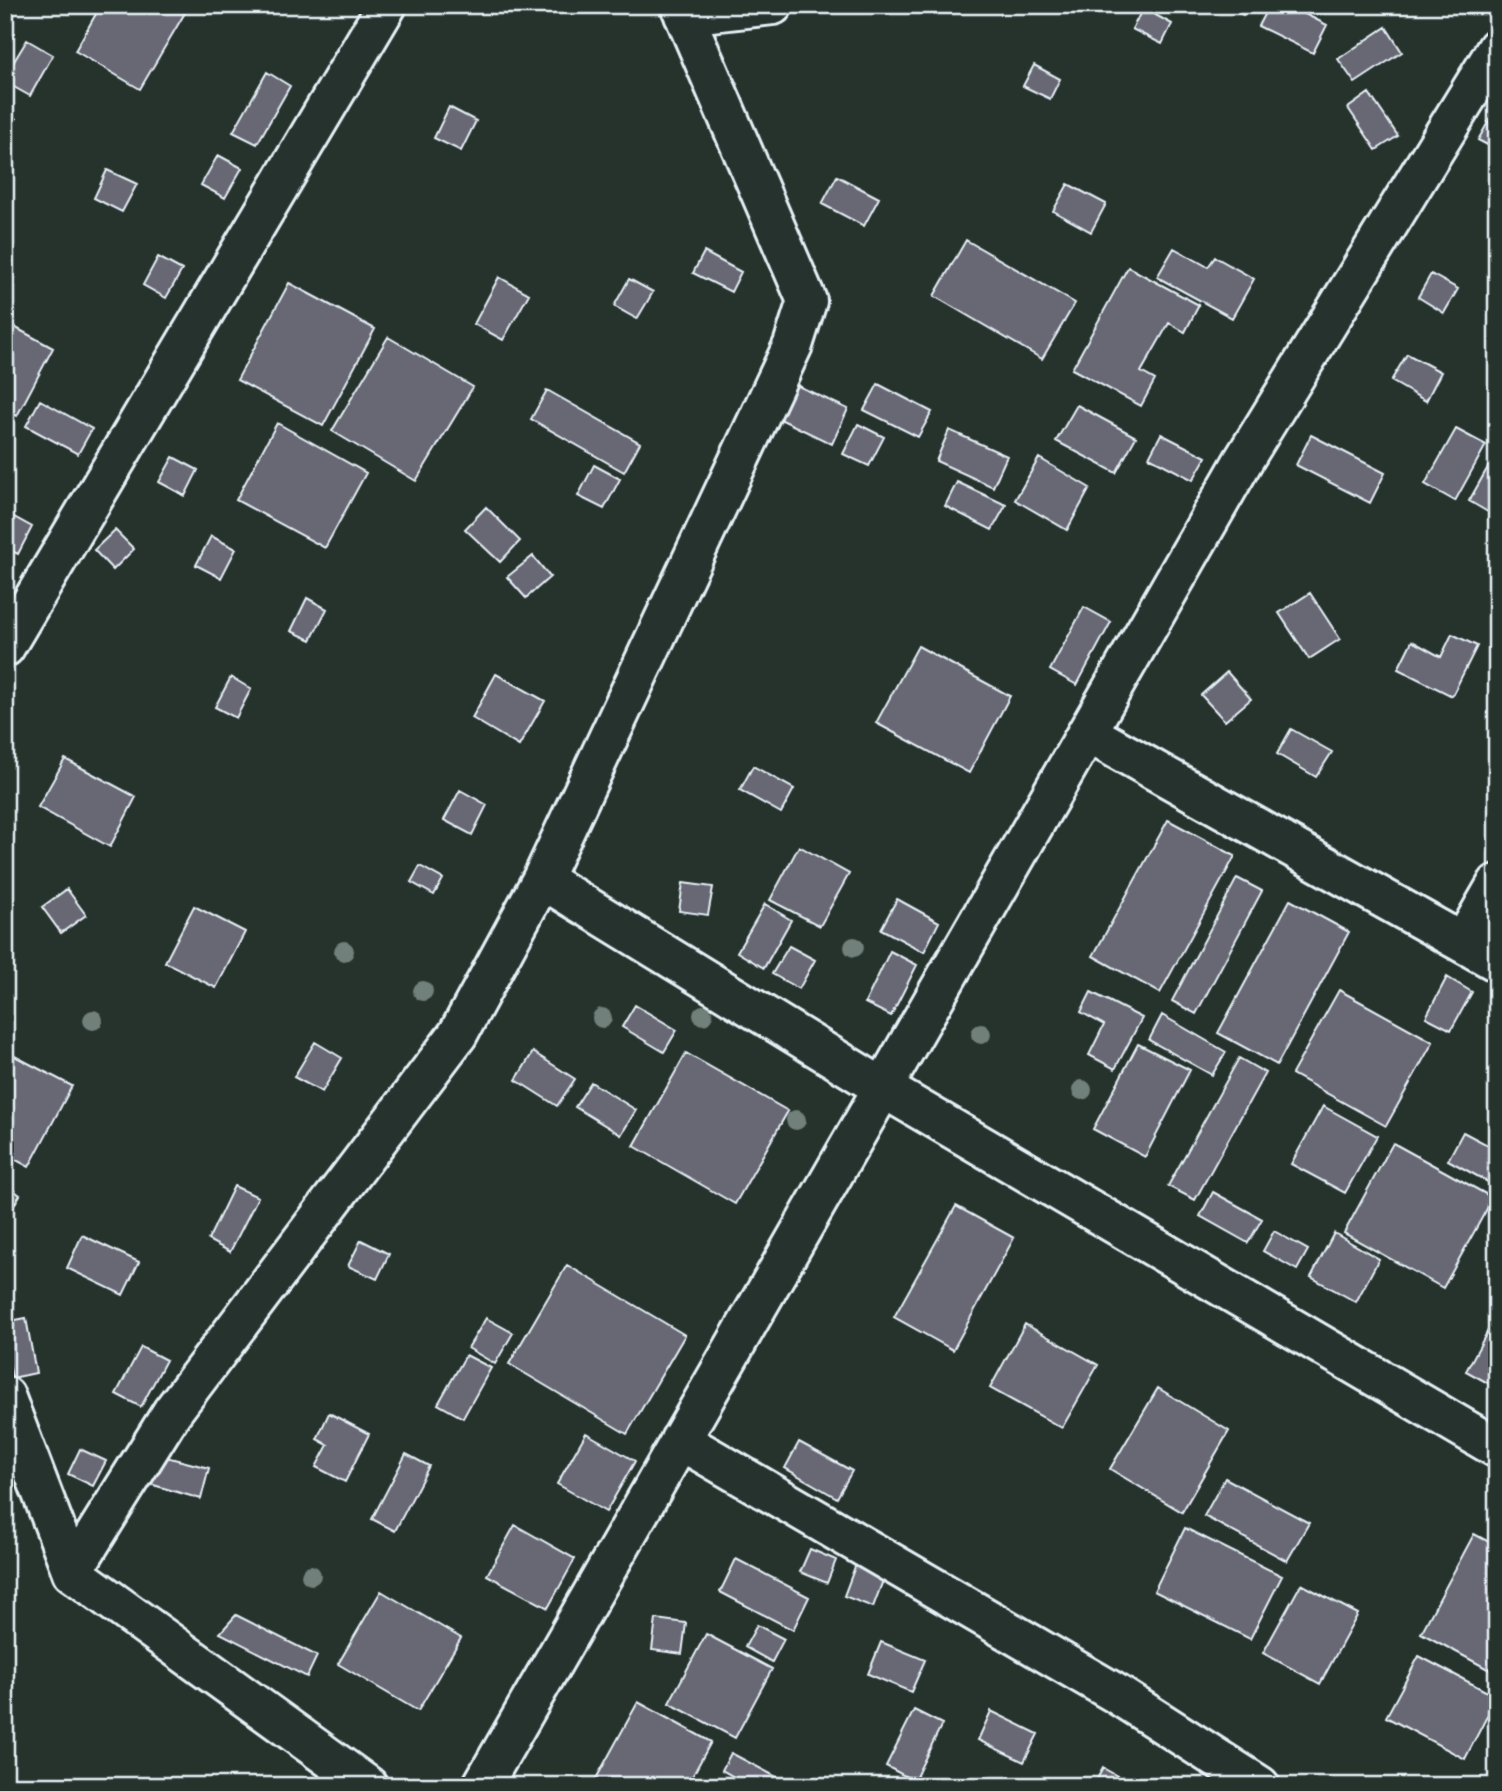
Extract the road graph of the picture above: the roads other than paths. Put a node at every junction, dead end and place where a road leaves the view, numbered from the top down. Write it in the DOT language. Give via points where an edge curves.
graph roads {
  1 [pos="387,5"];
  2 [pos="774,5"];
  3 [pos="682,10"];
  4 [pos="1497,48"];
  5 [pos="5,647"];
  6 [pos="1088,733"];
  7 [pos="542,879"];
  8 [pos="1497,884"];
  9 [pos="1463,943"];
  10 [pos="1497,962"];
  11 [pos="883,1088"];
  12 [pos="5,1396"];
  13 [pos="680,1440"];
  14 [pos="1497,1448"];
  15 [pos="72,1572"];
  16 [pos="368,1786"];
  17 [pos="482,1786"];
  18 [pos="1260,1786"];
  1 -- 5 [label="street"];
  2 -- 3 [label="street"];
  3 -- 7 [label="street" via="807,301 793,345"];
  4 -- 6 [label="street" via="1243,461"];
  6 -- 9 [label="street"];
  6 -- 11 [label="street"];
  7 -- 11 [label="street"];
  7 -- 15 [label="street" via="458,1034 172,1412"];
  8 -- 9 [label="street"];
  9 -- 10 [label="street"];
  11 -- 13 [label="street"];
  11 -- 14 [label="street"];
  12 -- 15 [label="street"];
  13 -- 17 [label="street"];
  13 -- 18 [label="street" via="1115,1693"];
  15 -- 16 [label="street"];
}
